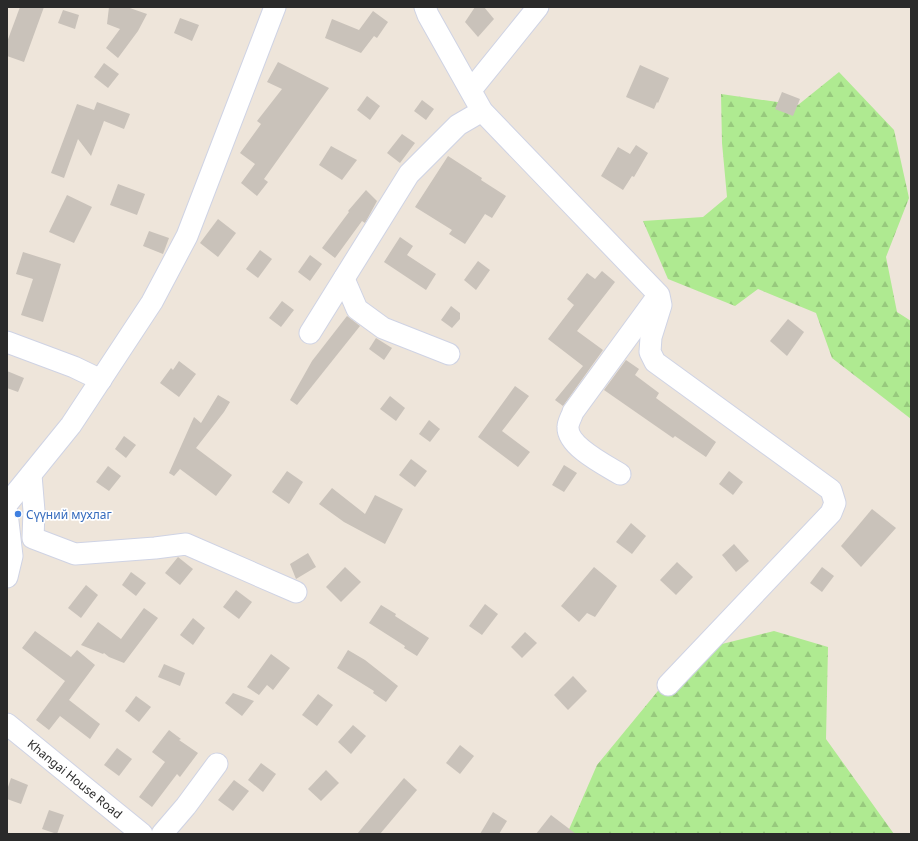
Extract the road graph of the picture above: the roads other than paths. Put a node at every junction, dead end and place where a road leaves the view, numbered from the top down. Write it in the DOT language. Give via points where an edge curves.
graph roads {
  1 [pos="275,7"];
  2 [pos="425,7"];
  3 [pos="538,7"];
  4 [pos="470,90"];
  5 [pos="482,111"];
  6 [pos="344,279"];
  7 [pos="659,295"];
  8 [pos="310,333"];
  9 [pos="7,342"];
  10 [pos="450,354"];
  11 [pos="101,380"];
  12 [pos="620,474"];
  13 [pos="31,475"];
  14 [pos="7,504"];
  15 [pos="7,513"];
  16 [pos="7,577"];
  17 [pos="296,592"];
  18 [pos="668,685"];
  19 [pos="7,724"];
  20 [pos="217,764"];
  21 [pos="142,834"];
  22 [pos="162,834"];
  1 -- 11 [label="street" via="187,236 152,302"];
  2 -- 4 [label="street"];
  3 -- 4 [label="street"];
  4 -- 5 [label="street"];
  5 -- 6 [label="street" via="458,125 409,174"];
  5 -- 7 [label="street"];
  6 -- 8 [label="street"];
  6 -- 10 [label="street" via="357,309 383,328"];
  7 -- 12 [label="street" via="573,412 568,427 572,440 585,452"];
  7 -- 18 [label="street" via="661,305 651,337 650,352 655,362 831,490 835,503 831,513"];
  9 -- 11 [label="street"];
  11 -- 13 [label="street" via="71,425"];
  13 -- 14 [label="street"];
  13 -- 17 [label="street" via="33,538 75,554 186,544"];
  15 -- 16 [label="street" via="12,556"];
  19 -- 21 [label="street, Khangai House Road"];
  20 -- 22 [label="street"];
}
